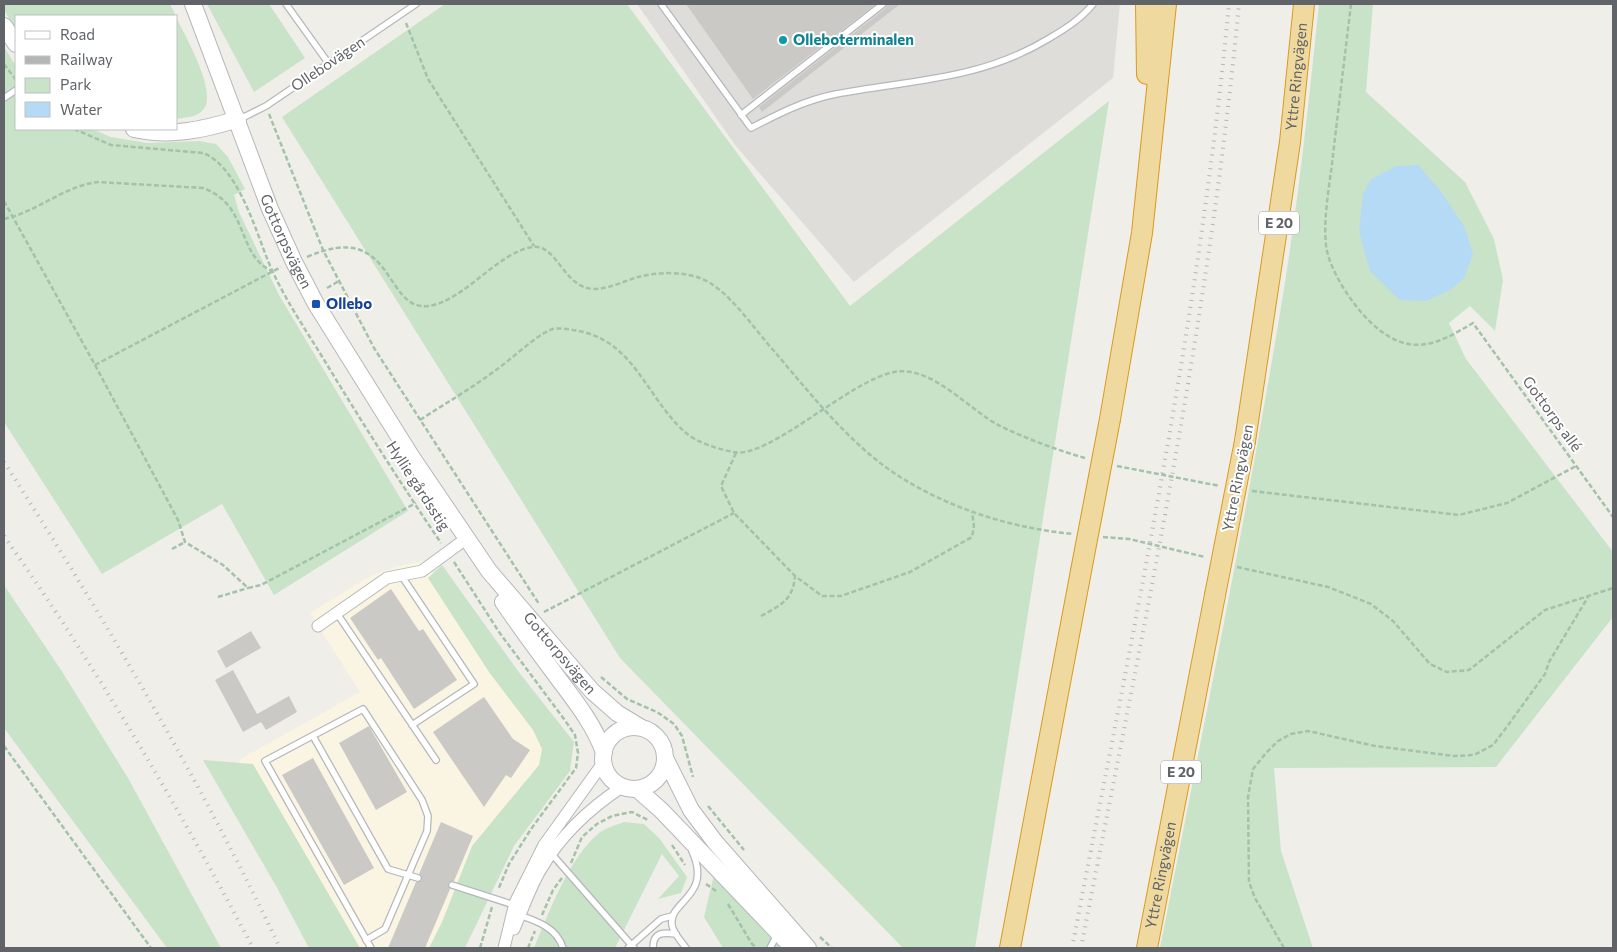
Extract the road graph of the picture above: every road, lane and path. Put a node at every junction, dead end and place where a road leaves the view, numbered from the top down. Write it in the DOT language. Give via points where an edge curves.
graph roads {
  1 [pos="187,4"];
  2 [pos="194,4"];
  3 [pos="286,4"];
  4 [pos="416,4"];
  5 [pos="661,4"];
  6 [pos="883,4"];
  7 [pos="1093,4"];
  8 [pos="1146,4"];
  9 [pos="1166,4"];
  10 [pos="1304,4"];
  11 [pos="1352,4"];
  12 [pos="402,13"];
  13 [pos="4,26"];
  14 [pos="15,42"];
  15 [pos="215,56"];
  16 [pos="4,64"];
  17 [pos="329,64"];
  18 [pos="15,79"];
  19 [pos="15,91"];
  20 [pos="4,98"];
  21 [pos="266,106"];
  22 [pos="741,115"];
  23 [pos="238,119"];
  24 [pos="76,130"];
  25 [pos="145,130"];
  26 [pos="4,201"];
  27 [pos="13,218"];
  28 [pos="4,219"];
  29 [pos="264,229"];
  30 [pos="257,232"];
  31 [pos="1142,233"];
  32 [pos="534,246"];
  33 [pos="323,250"];
  34 [pos="272,271"];
  35 [pos="339,281"];
  36 [pos="328,288"];
  37 [pos="96,365"];
  38 [pos="824,409"];
  39 [pos="420,420"];
  40 [pos="736,453"];
  41 [pos="1088,458"];
  42 [pos="1114,465"];
  43 [pos="1576,466"];
  44 [pos="1229,488"];
  45 [pos="1248,491"];
  46 [pos="416,503"];
  47 [pos="972,512"];
  48 [pos="734,513"];
  49 [pos="1613,518"];
  50 [pos="1076,534"];
  51 [pos="1094,536"];
  52 [pos="467,538"];
  53 [pos="185,542"];
  54 [pos="172,549"];
  55 [pos="448,552"];
  56 [pos="1211,559"];
  57 [pos="1230,564"];
  58 [pos="489,570"];
  59 [pos="401,575"];
  60 [pos="795,576"];
  61 [pos="248,588"];
  62 [pos="1613,588"];
  63 [pos="1589,596"];
  64 [pos="218,597"];
  65 [pos="336,612"];
  66 [pos="544,612"];
  67 [pos="761,616"];
  68 [pos="550,619"];
  69 [pos="318,626"];
  70 [pos="597,673"];
  71 [pos="412,725"];
  72 [pos="640,727"];
  73 [pos="313,736"];
  74 [pos="4,746"];
  75 [pos="604,757"];
  76 [pos="436,760"];
  77 [pos="666,760"];
  78 [pos="696,783"];
  79 [pos="630,788"];
  80 [pos="652,822"];
  81 [pos="676,837"];
  82 [pos="548,849"];
  83 [pos="567,870"];
  84 [pos="408,875"];
  85 [pos="418,878"];
  86 [pos="698,878"];
  87 [pos="452,885"];
  88 [pos="722,895"];
  89 [pos="495,898"];
  90 [pos="728,903"];
  91 [pos="518,910"];
  92 [pos="672,916"];
  93 [pos="539,922"];
  94 [pos="781,928"];
  95 [pos="676,934"];
  96 [pos="366,940"];
  97 [pos="631,947"];
  98 [pos="151,948"];
  99 [pos="371,948"];
  100 [pos="480,948"];
  101 [pos="504,948"];
  102 [pos="528,948"];
  103 [pos="563,948"];
  104 [pos="653,948"];
  105 [pos="686,948"];
  106 [pos="757,948"];
  107 [pos="770,948"];
  108 [pos="793,948"];
  109 [pos="808,948"];
  110 [pos="1010,948"];
  111 [pos="1147,948"];
  112 [pos="1284,948"];
  1 -- 15 [label="street, Gottorpsvägen"];
  2 -- 15 [label="street, Gottorpsvägen"];
  3 -- 17 [label="lane"];
  4 -- 12 [label="lane, Ollebovägen"];
  5 -- 22 [label="lane"];
  6 -- 22 [label="lane"];
  7 -- 22 [label="lane" via="1067,28 999,63 970,72 834,95 792,108 751,128"];
  8 -- 31 [label="highway" via="1147,93"];
  9 -- 31 [label="highway"];
  10 -- 111 [label="highway, Yttre Ringvägen / E 20, bridge" via="1290,142 1245,441"];
  11 -- 43 [label="path, Gottorps allé" via="1327,208 1326,246 1333,270 1364,318 1391,340 1416,346 1445,340 1473,323"];
  12 -- 17 [label="lane, Ollebovägen"];
  12 -- 32 [label="path" via="428,79"];
  13 -- 14 [label="street"];
  15 -- 23 [label="street, Gottorpsvägen"];
  16 -- 18 [label="path"];
  17 -- 21 [label="lane, Ollebovägen"];
  19 -- 20 [label="lane"];
  21 -- 23 [label="lane, Ollebovägen"];
  21 -- 33 [label="path"];
  23 -- 25 [label="street" via="179,133"];
  23 -- 52 [label="street, Gottorpsvägen" via="270,209 316,304 411,456"];
  24 -- 30 [label="path, Hyllie gårdsstig" via="111,145 203,153 214,157 242,197"];
  26 -- 27 [label="path"];
  27 -- 28 [label="path"];
  27 -- 34 [label="path" via="86,183 203,188 226,201 254,256"];
  27 -- 37 [label="path"];
  29 -- 30 [label="path"];
  30 -- 34 [label="path, Hyllie gårdsstig"];
  31 -- 110 [label="highway, bridge"];
  32 -- 33 [label="path" via="518,252 442,302 426,307 409,303 373,257 358,247"];
  32 -- 38 [label="path" via="549,251 571,281 592,289 640,276 679,273 704,279 725,294"];
  33 -- 35 [label="path"];
  34 -- 37 [label="path"];
  34 -- 46 [label="path, Hyllie gårdsstig" via="362,421"];
  35 -- 36 [label="path"];
  35 -- 39 [label="path" via="374,348"];
  37 -- 53 [label="path" via="178,520"];
  38 -- 40 [label="path" via="758,449"];
  38 -- 41 [label="path" via="868,380 894,372 916,372 999,426"];
  38 -- 47 [label="path" via="894,473"];
  39 -- 40 [label="path" via="494,372 550,329 566,329 603,337 618,348 668,415 688,435"];
  39 -- 66 [label="path"];
  40 -- 48 [label="path" via="721,486"];
  42 -- 44 [label="path"];
  43 -- 45 [label="path" via="1507,503 1459,515"];
  43 -- 49 [label="path, Gottorps allé"];
  46 -- 55 [label="path, Hyllie gårdsstig"];
  46 -- 61 [label="path" via="260,585"];
  47 -- 50 [label="path" via="1021,526"];
  47 -- 60 [label="path" via="972,537 910,572 841,596 822,596"];
  48 -- 60 [label="path"];
  48 -- 66 [label="path"];
  51 -- 56 [label="path" via="1129,539"];
  52 -- 55 [label="street"];
  52 -- 58 [label="street, Gottorpsvägen"];
  53 -- 54 [label="path"];
  53 -- 61 [label="path" via="223,565"];
  55 -- 59 [label="street" via="422,571"];
  55 -- 89 [label="path, Hyllie gårdsstig" via="499,632 564,719 574,735 578,753 576,768 514,857"];
  57 -- 63 [label="path" via="1328,587 1372,604 1393,621 1430,664 1447,672 1469,670 1545,610"];
  58 -- 72 [label="street, Gottorpsvägen" via="592,691 617,713"];
  58 -- 75 [label="street, Gottorpsvägen" via="501,599 524,633 584,710 597,733"];
  59 -- 65 [label="street" via="386,578"];
  59 -- 71 [label="lane" via="474,684"];
  60 -- 67 [label="path" via="794,589 784,603"];
  61 -- 64 [label="path"];
  62 -- 63 [label="path"];
  63 -- 112 [label="path" via="1545,674 1506,728 1492,745 1474,755 1454,756 1375,746 1308,731 1291,734 1278,741 1253,768 1248,797 1249,882"];
  65 -- 69 [label="street"];
  65 -- 71 [label="lane"];
  66 -- 68 [label="path"];
  70 -- 78 [label="path" via="627,700 657,712 674,724 682,736"];
  71 -- 76 [label="lane"];
  72 -- 75 [label="street" via="617,732 609,740"];
  72 -- 77 [label="street, Gottorpsvägen" via="658,738"];
  73 -- 84 [label="lane" via="388,869"];
  73 -- 84 [label="lane" via="363,709 422,800 428,816 426,831"];
  73 -- 96 [label="lane" via="265,762"];
  74 -- 98 [label="path"];
  75 -- 79 [label="street, Gottorpsvägen" via="607,773"];
  75 -- 82 [label="street"];
  77 -- 79 [label="street" via="657,780 648,786"];
  77 -- 94 [label="street, Gottorpsvägen" via="691,810"];
  79 -- 81 [label="street, Gottorpsvägen" via="662,810"];
  79 -- 82 [label="street" via="587,814"];
  80 -- 83 [label="path" via="632,812 612,816 597,824 582,837"];
  81 -- 86 [label="path" via="687,867"];
  81 -- 86 [label="lane" via="699,865"];
  81 -- 94 [label="street, Gottorpsvägen"];
  82 -- 83 [label="lane"];
  82 -- 91 [label="street"];
  83 -- 93 [label="path" via="553,890"];
  83 -- 97 [label="lane"];
  84 -- 85 [label="lane"];
  84 -- 96 [label="lane" via="385,929"];
  86 -- 88 [label="path"];
  86 -- 92 [label="lane" via="690,897"];
  87 -- 89 [label="lane"];
  89 -- 91 [label="lane"];
  89 -- 100 [label="path, Hyllie gårdsstig"];
  90 -- 106 [label="path"];
  91 -- 93 [label="lane"];
  91 -- 101 [label="street"];
  92 -- 95 [label="lane"];
  92 -- 97 [label="lane" via="661,919"];
  93 -- 102 [label="path"];
  93 -- 103 [label="lane" via="550,929"];
  94 -- 107 [label="lane"];
  94 -- 108 [label="street, Gottorpsvägen"];
  94 -- 109 [label="street, Gottorpsvägen"];
  95 -- 104 [label="lane" via="665,932 657,935"];
  95 -- 105 [label="lane"];
  96 -- 99 [label="lane"];
}
